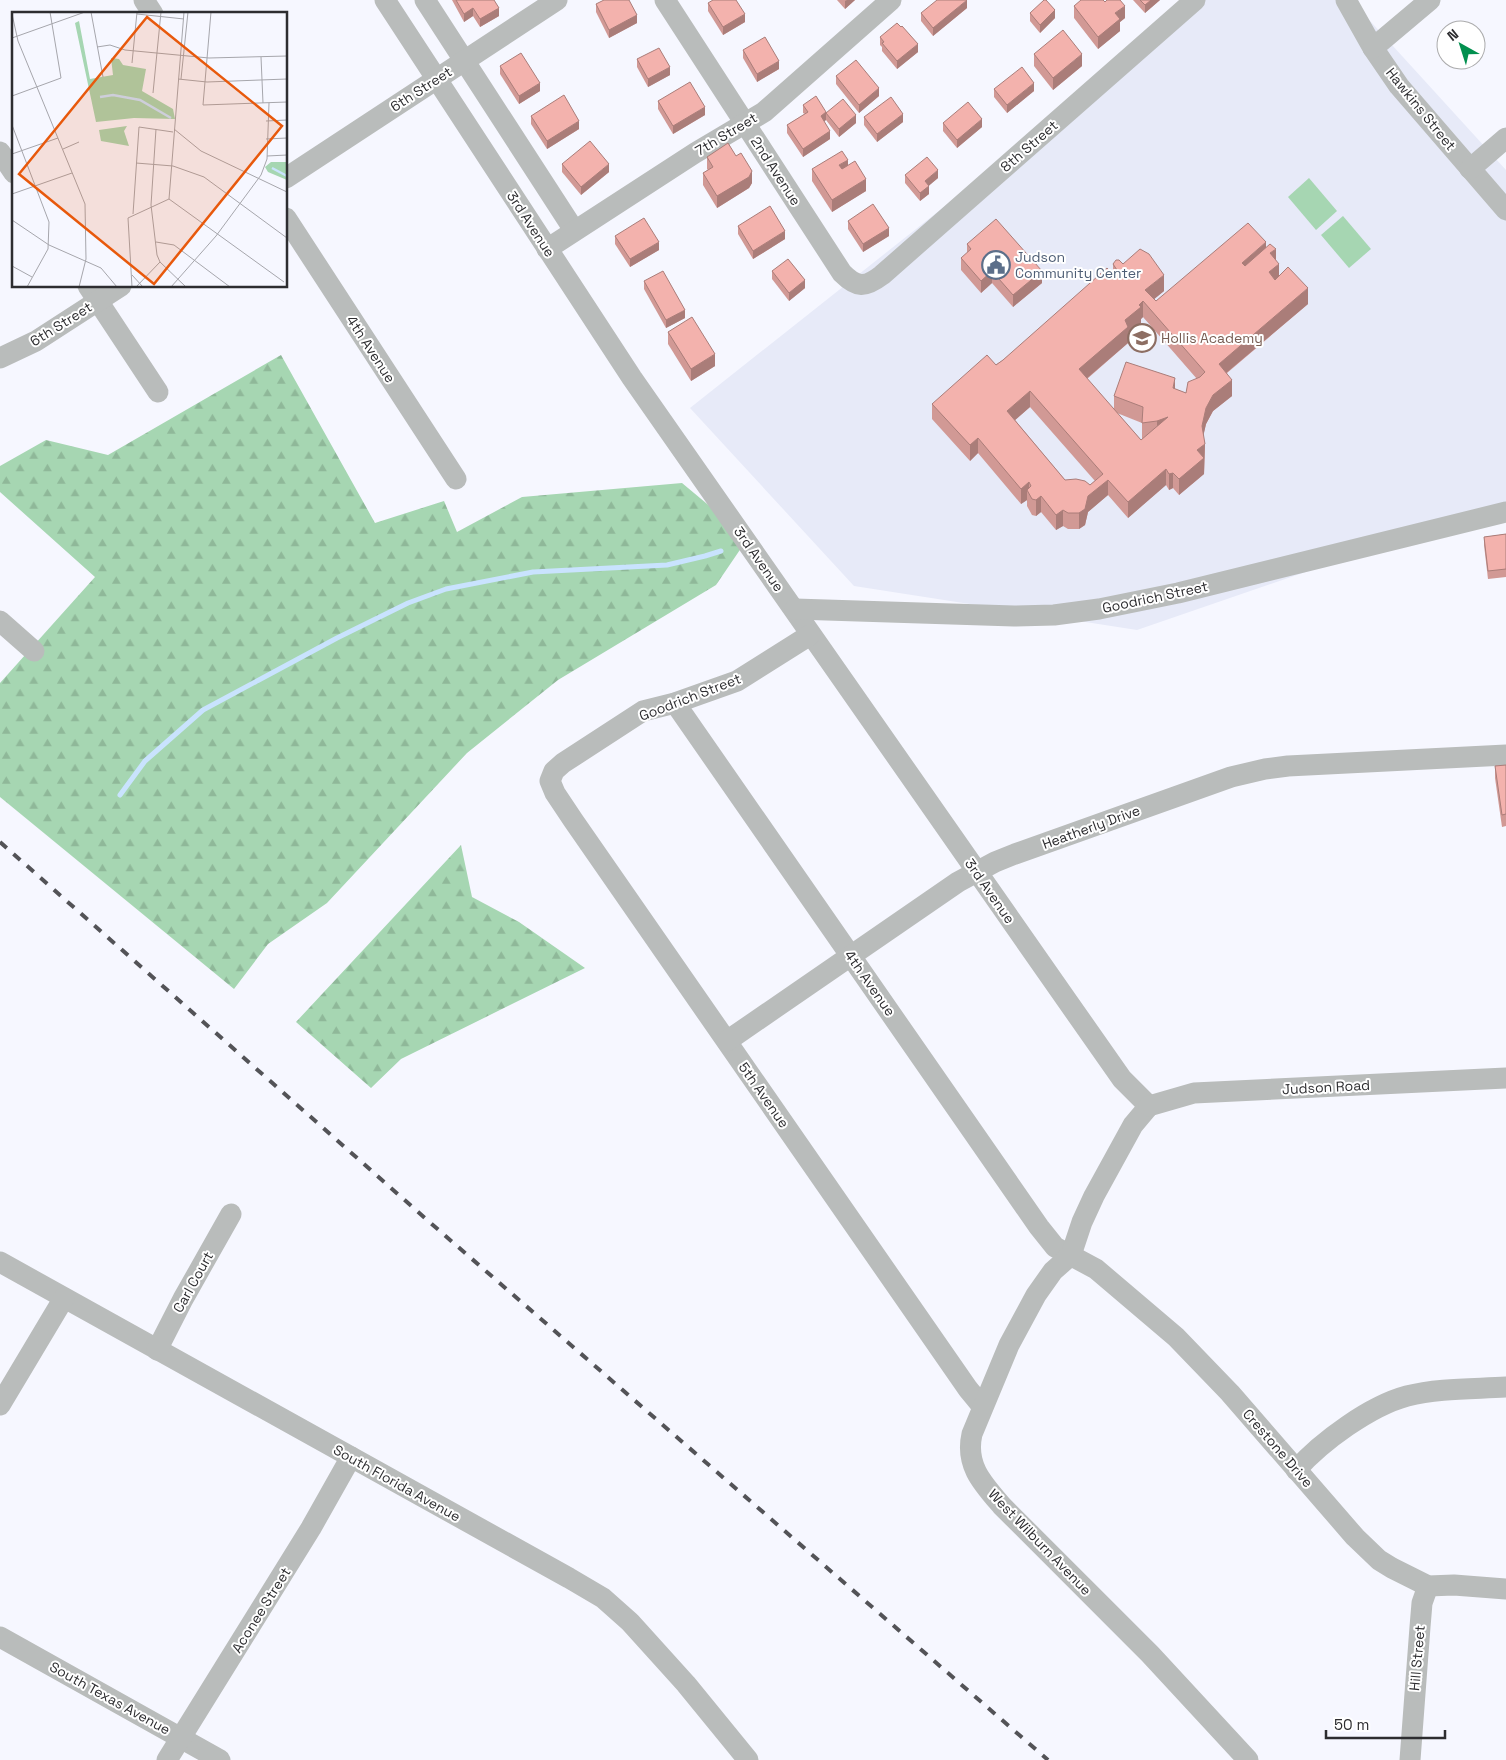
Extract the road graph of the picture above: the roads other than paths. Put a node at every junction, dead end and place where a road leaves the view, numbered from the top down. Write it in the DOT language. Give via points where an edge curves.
graph roads {
  1 [pos="144,0"];
  2 [pos="385,0"];
  3 [pos="425,0"];
  4 [pos="557,0"];
  5 [pos="665,0"];
  6 [pos="891,0"];
  7 [pos="1195,0"];
  8 [pos="1346,0"];
  9 [pos="1430,0"];
  10 [pos="152,12"];
  11 [pos="1373,48"];
  12 [pos="464,61"];
  13 [pos="436,79"];
  14 [pos="744,123"];
  15 [pos="1506,138"];
  16 [pos="0,152"];
  17 [pos="1470,169"];
  18 [pos="12,170"];
  19 [pos="288,177"];
  20 [pos="1506,210"];
  21 [pos="288,221"];
  22 [pos="574,230"];
  23 [pos="547,249"];
  24 [pos="860,284"];
  25 [pos="114,288"];
  26 [pos="93,294"];
  27 [pos="0,358"];
  28 [pos="158,392"];
  29 [pos="456,480"];
  30 [pos="1506,512"];
  31 [pos="795,610"];
  32 [pos="0,621"];
  33 [pos="810,634"];
  34 [pos="34,651"];
  35 [pos="675,703"];
  36 [pos="1506,755"];
  37 [pos="550,781"];
  38 [pos="977,872"];
  39 [pos="851,955"];
  40 [pos="726,1041"];
  41 [pos="1506,1078"];
  42 [pos="1149,1106"];
  43 [pos="231,1214"];
  44 [pos="1071,1255"];
  45 [pos="0,1262"];
  46 [pos="64,1298"];
  47 [pos="157,1350"];
  48 [pos="1506,1387"];
  49 [pos="0,1405"];
  50 [pos="982,1406"];
  51 [pos="351,1458"];
  52 [pos="1296,1470"];
  53 [pos="1428,1586"];
  54 [pos="1506,1589"];
  55 [pos="0,1637"];
  56 [pos="181,1738"];
  57 [pos="167,1760"];
  58 [pos="220,1760"];
  59 [pos="748,1760"];
  60 [pos="1248,1760"];
  61 [pos="1410,1760"];
  1 -- 10 [label="street"];
  2 -- 13 [label="street, 3rd Avenue"];
  3 -- 12 [label="street"];
  4 -- 12 [label="street, 6th Street"];
  5 -- 14 [label="street, 2nd Avenue"];
  6 -- 14 [label="street, 7th Street" via="764,112"];
  7 -- 24 [label="street, 8th Street" via="882,275 874,281"];
  8 -- 11 [label="street, Hawkins Street"];
  9 -- 11 [label="street"];
  11 -- 17 [label="street, Hawkins Street" via="1399,86"];
  12 -- 13 [label="street, 6th Street"];
  12 -- 22 [label="street"];
  13 -- 19 [label="street, 6th Street"];
  13 -- 23 [label="street, 3rd Avenue"];
  14 -- 22 [label="street, 7th Street"];
  14 -- 24 [label="street, 2nd Avenue" via="842,272 851,282"];
  15 -- 17 [label="street"];
  16 -- 18 [label="street"];
  17 -- 20 [label="street, Hawkins Street"];
  21 -- 29 [label="street, 4th Avenue"];
  22 -- 23 [label="street, 7th Street"];
  23 -- 31 [label="street, 3rd Avenue" via="632,378"];
  25 -- 26 [label="street, 6th Street"];
  26 -- 27 [label="street, 6th Street" via="36,341"];
  26 -- 28 [label="street"];
  30 -- 31 [label="street, Goodrich Street" via="1178,593 1099,609 1014,616"];
  31 -- 33 [label="street, 3rd Avenue"];
  32 -- 34 [label="street"];
  33 -- 35 [label="street, Goodrich Street" via="737,681"];
  33 -- 38 [label="street, 3rd Avenue"];
  35 -- 37 [label="street, Goodrich Street" via="644,711 563,763 554,771"];
  35 -- 39 [label="street, 4th Avenue"];
  36 -- 38 [label="street, Heatherly Drive" via="1265,769 1231,777 1137,810 1015,854"];
  37 -- 40 [label="street, 5th Avenue" via="573,820"];
  38 -- 39 [label="street, Heatherly Drive"];
  38 -- 42 [label="street, 3rd Avenue" via="1122,1078"];
  39 -- 40 [label="street, Heatherly Drive"];
  39 -- 44 [label="street, 4th Avenue" via="1039,1227 1055,1248"];
  40 -- 50 [label="street, 5th Avenue"];
  41 -- 42 [label="street, Judson Road" via="1194,1093"];
  42 -- 44 [label="street, West Wilburn Avenue" via="1133,1124 1094,1196"];
  43 -- 47 [label="street, Carl Court"];
  44 -- 50 [label="street, West Wilburn Avenue" via="1053,1271 1036,1295"];
  44 -- 52 [label="street, Crestone Drive" via="1096,1269 1176,1337 1230,1393"];
  45 -- 46 [label="street, South Florida Avenue"];
  46 -- 47 [label="street, South Florida Avenue"];
  46 -- 49 [label="street"];
  47 -- 51 [label="street, South Florida Avenue"];
  48 -- 52 [label="street" via="1432,1392 1386,1403 1363,1415 1317,1449"];
  50 -- 60 [label="street, West Wilburn Avenue" via="972,1434 970,1452 973,1467 987,1489 1150,1654"];
  51 -- 56 [label="street, Aconee Street" via="312,1528"];
  51 -- 59 [label="street, South Florida Avenue" via="603,1598 656,1650"];
  52 -- 53 [label="street, Crestone Drive" via="1369,1552"];
  53 -- 54 [label="street, Crestone Drive"];
  53 -- 61 [label="street, Hill Street" via="1422,1603"];
  55 -- 56 [label="street, South Texas Avenue"];
  56 -- 57 [label="street, Aconee Street"];
  56 -- 58 [label="street, South Texas Avenue"];
}
